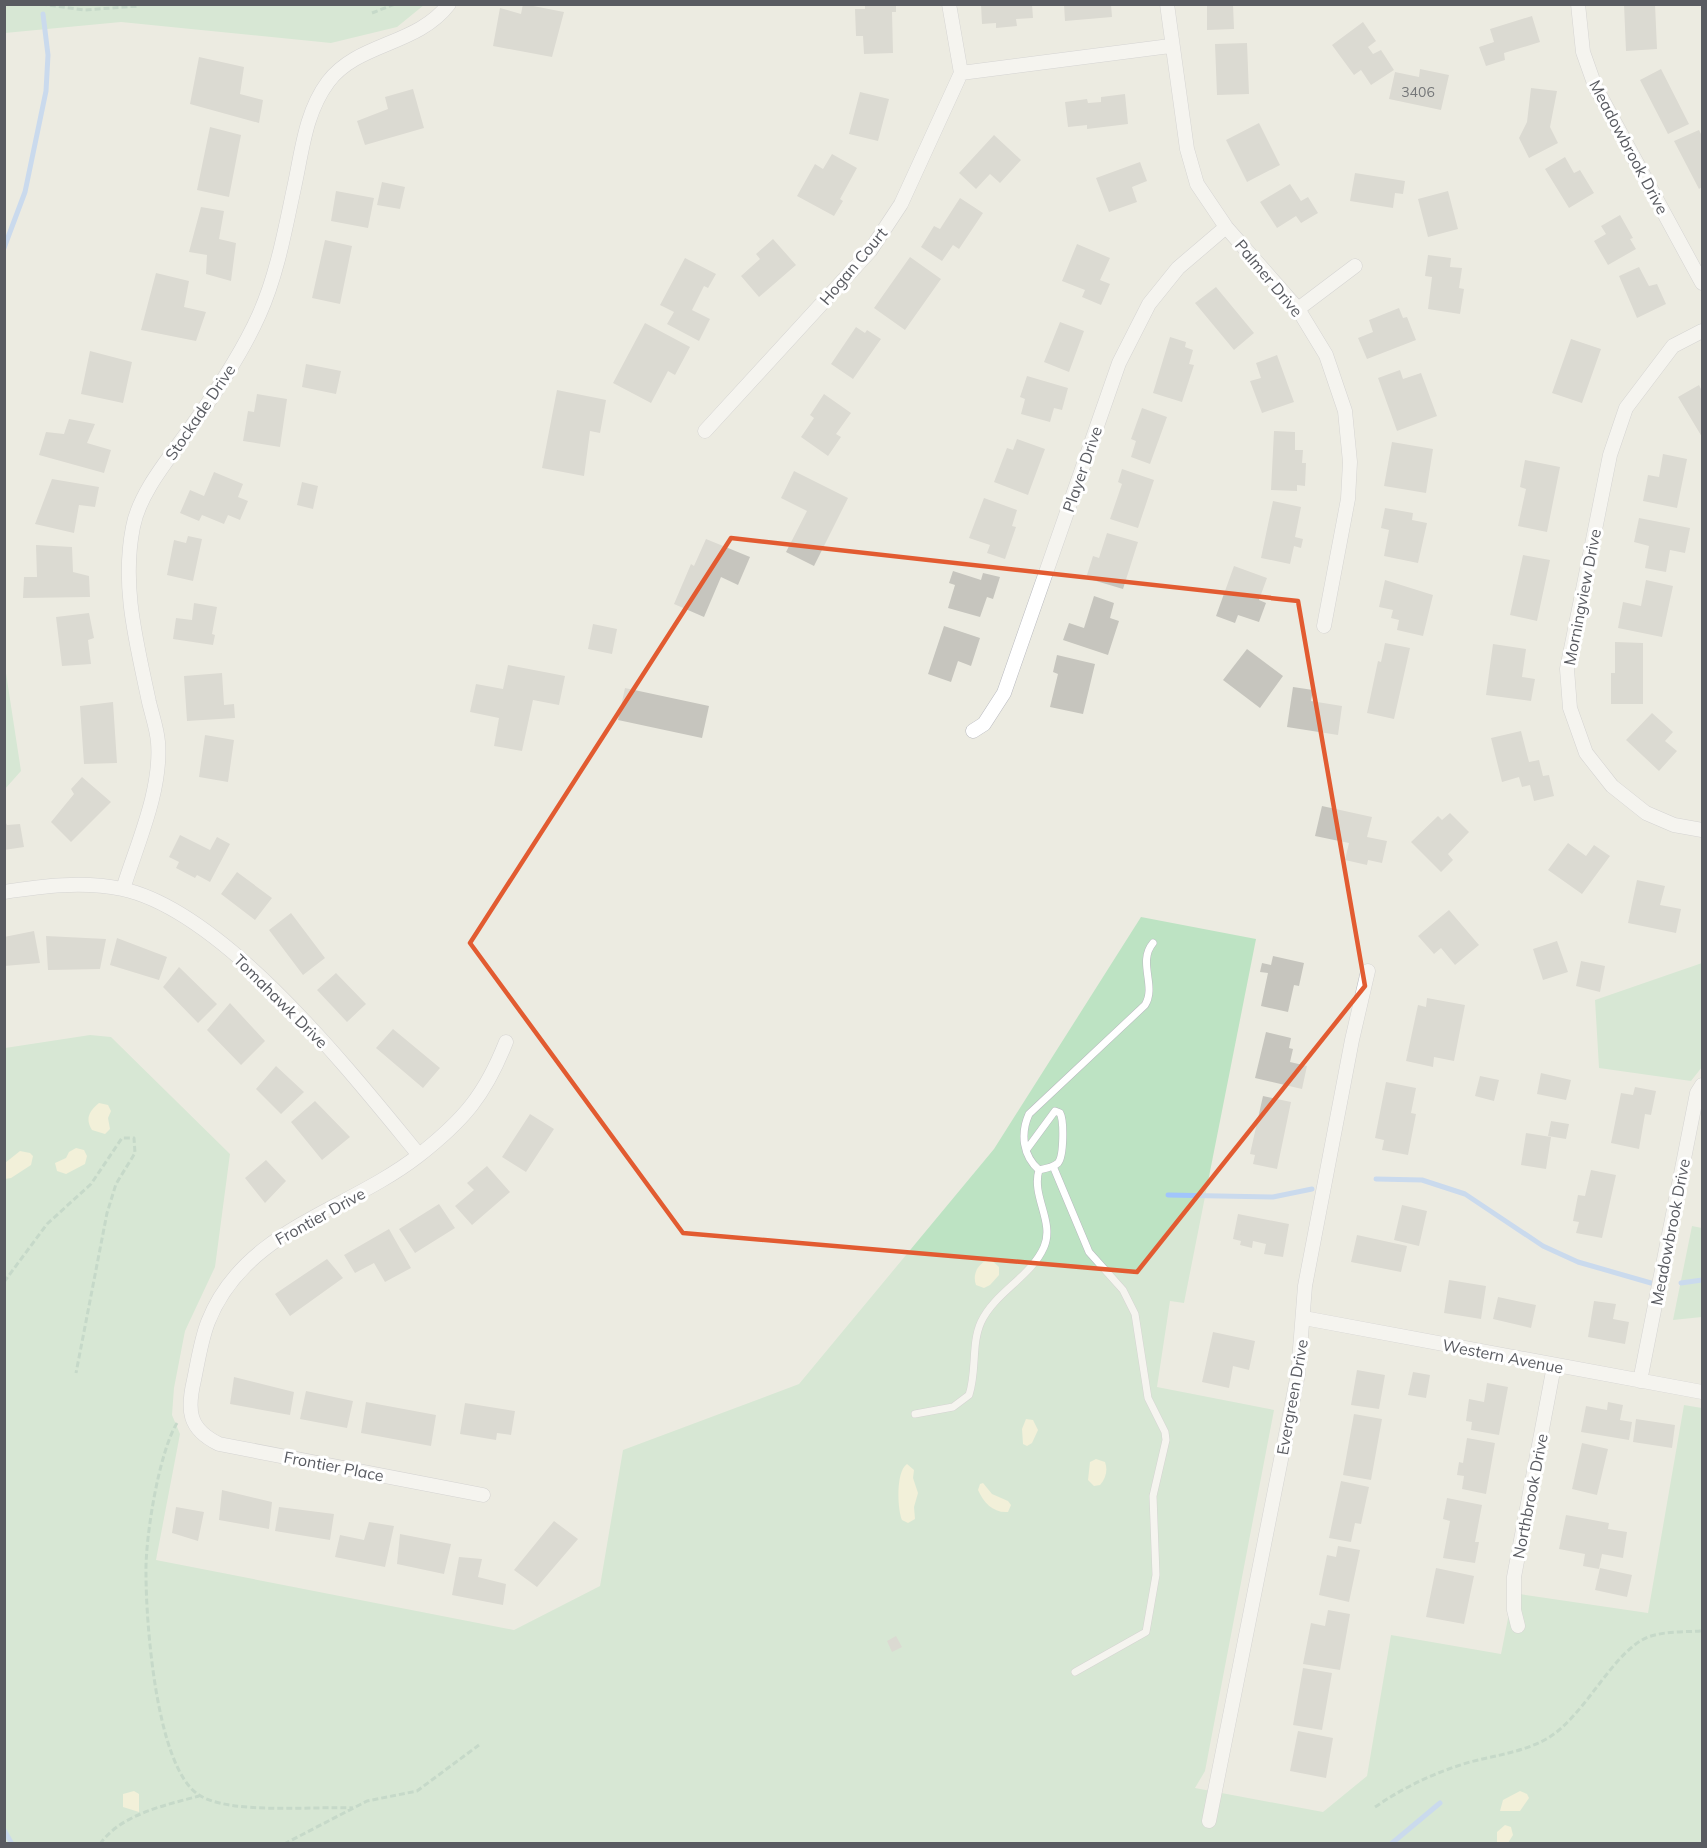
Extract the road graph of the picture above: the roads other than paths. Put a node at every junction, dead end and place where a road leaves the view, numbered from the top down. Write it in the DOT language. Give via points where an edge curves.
graph roads {
  1 [pos="448,4"];
  2 [pos="949,4"];
  3 [pos="1167,4"];
  4 [pos="1578,4"];
  5 [pos="1170,46"];
  6 [pos="961,73"];
  7 [pos="1226,227"];
  8 [pos="1355,267"];
  9 [pos="1702,283"];
  10 [pos="1298,309"];
  11 [pos="1702,331"];
  12 [pos="705,431"];
  13 [pos="1324,626"];
  14 [pos="973,732"];
  15 [pos="1702,830"];
  16 [pos="123,889"];
  17 [pos="4,892"];
  18 [pos="1153,943"];
  19 [pos="1368,971"];
  20 [pos="506,1042"];
  21 [pos="1702,1084"];
  22 [pos="1027,1149"];
  23 [pos="419,1155"];
  24 [pos="1053,1166"];
  25 [pos="1039,1170"];
  26 [pos="1304,1318"];
  27 [pos="1554,1366"];
  28 [pos="1640,1381"];
  29 [pos="1702,1392"];
  30 [pos="915,1414"];
  31 [pos="192,1417"];
  32 [pos="483,1495"];
  33 [pos="1518,1626"];
  34 [pos="1075,1672"];
  35 [pos="1209,1821"];
  1 -- 16 [label="street, Stockade Drive" via="437,20 404,39 347,62 327,83 307,123 276,265 260,314 229,372 155,477 133,525 127,573 130,613 158,741 146,814"];
  2 -- 6 [label="street"];
  3 -- 5 [label="street, Palmer Drive"];
  4 -- 9 [label="street, Meadowbrook Drive" via="1583,52 1594,86"];
  5 -- 6 [label="street"];
  5 -- 7 [label="street, Palmer Drive" via="1187,149 1197,184"];
  6 -- 12 [label="street, Hogan Court" via="901,204 870,251"];
  7 -- 10 [label="street, Palmer Drive"];
  7 -- 14 [label="street, Player Drive" via="1178,268 1149,304 1119,363 1004,693 984,724"];
  8 -- 10 [label="street"];
  10 -- 13 [label="street, Palmer Drive" via="1326,355 1345,411 1350,462"];
  11 -- 15 [label="street, Morningview Drive" via="1673,346 1626,408 1610,455 1567,669 1570,708 1586,753 1612,786 1646,813 1674,825"];
  16 -- 17 [label="street, Tomahawk Drive" via="69,885"];
  16 -- 23 [label="street, Tomahawk Drive" via="171,907 246,963 346,1067"];
  18 -- 22 [label="lane" via="1147,953 1150,995 1145,1005 1029,1114 1024,1132"];
  19 -- 26 [label="street, Evergreen Drive" via="1305,1286"];
  20 -- 23 [label="street, Frontier Drive" via="481,1096 456,1124"];
  21 -- 28 [label="street, Meadowbrook Drive" via="1697,1093"];
  22 -- 24 [label="lane" via="1054,1111 1060,1113 1060,1158"];
  22 -- 25 [label="lane" via="1031,1163"];
  23 -- 31 [label="street, Frontier Drive" via="365,1191 278,1237 242,1269 226,1288 208,1323 190,1397"];
  24 -- 25 [label="lane"];
  24 -- 34 [label="lane" via="1089,1252 1123,1290 1135,1314 1148,1398 1166,1440 1153,1496 1156,1575 1146,1632"];
  25 -- 30 [label="lane" via="1037,1185 1047,1226 1044,1247 981,1322 969,1395 953,1407"];
  26 -- 27 [label="street, Western Avenue"];
  26 -- 35 [label="street, Evergreen Drive" via="1298,1374"];
  27 -- 28 [label="street, Western Avenue"];
  27 -- 33 [label="street, Northbrook Drive" via="1514,1577"];
  28 -- 29 [label="street, Western Avenue"];
  31 -- 32 [label="street, Frontier Place" via="201,1434 225,1446"];
}
